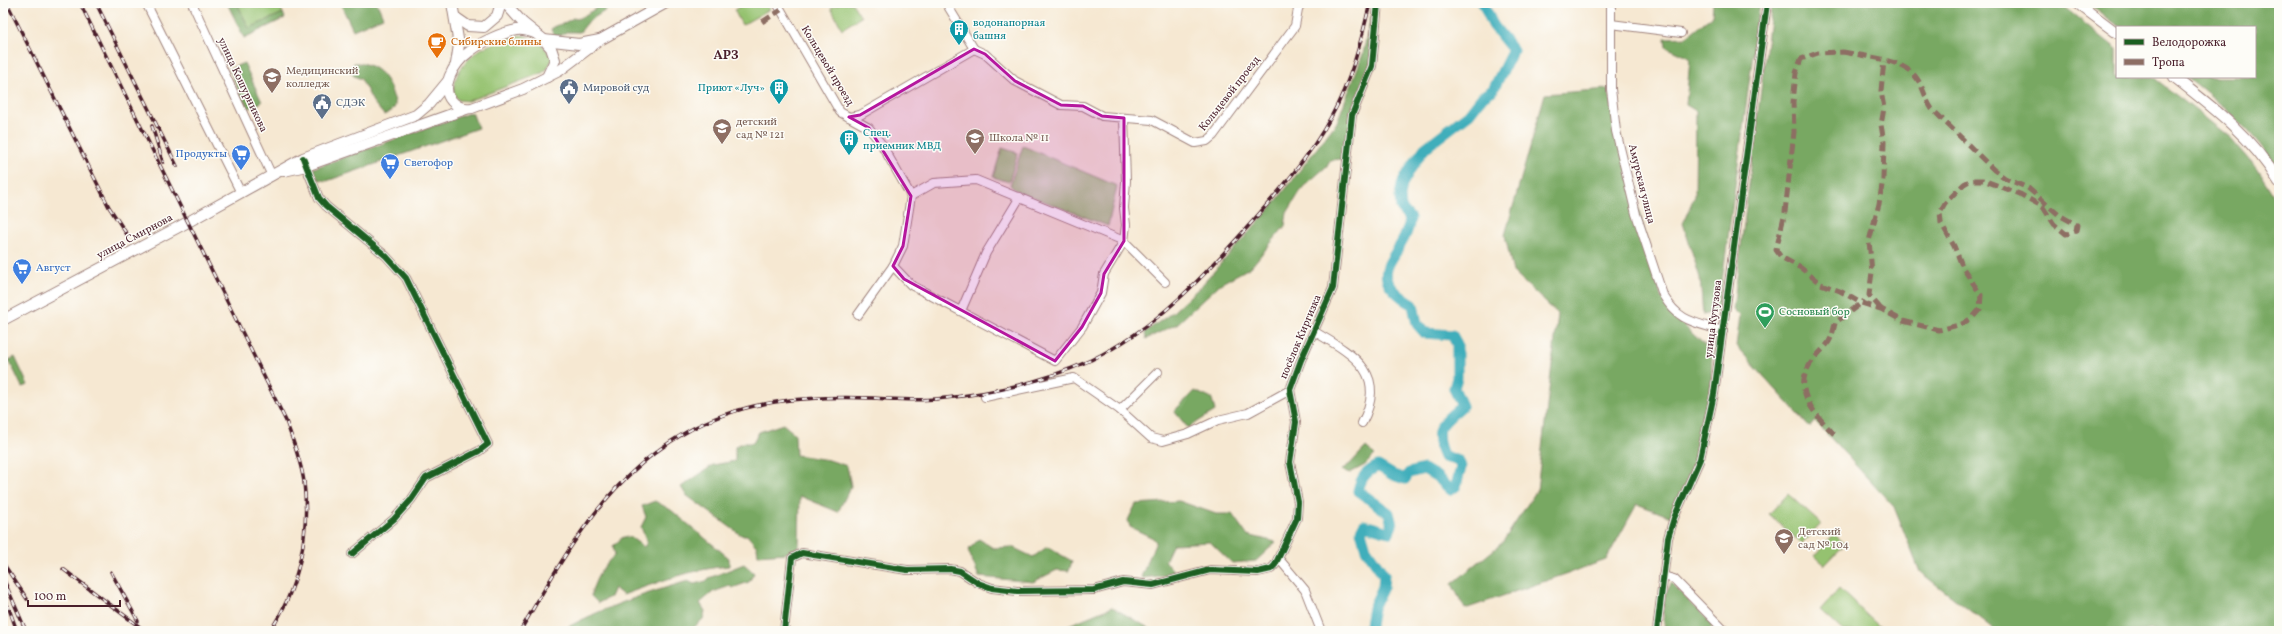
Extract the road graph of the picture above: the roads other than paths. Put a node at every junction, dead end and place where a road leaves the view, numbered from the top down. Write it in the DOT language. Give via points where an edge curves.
graph roads {
  1 [pos="146,3"];
  2 [pos="192,3"];
  3 [pos="452,3"];
  4 [pos="501,3"];
  5 [pos="505,3"];
  6 [pos="777,3"];
  7 [pos="946,3"];
  8 [pos="1302,3"];
  9 [pos="1378,3"];
  10 [pos="1611,3"];
  11 [pos="1767,3"];
  12 [pos="2077,3"];
  13 [pos="664,4"];
  14 [pos="455,17"];
  15 [pos="1611,24"];
  16 [pos="535,32"];
  17 [pos="2116,32"];
  18 [pos="1682,33"];
  19 [pos="544,40"];
  20 [pos="600,40"];
  21 [pos="974,49"];
  22 [pos="455,68"];
  23 [pos="547,77"];
  24 [pos="2175,78"];
  25 [pos="448,80"];
  26 [pos="466,109"];
  27 [pos="849,117"];
  28 [pos="1124,118"];
  29 [pos="304,162"];
  30 [pos="275,174"];
  31 [pos="2279,182"];
  32 [pos="241,193"];
  33 [pos="911,196"];
  34 [pos="1020,197"];
  35 [pos="1124,241"];
  36 [pos="893,266"];
  37 [pos="1166,282"];
  38 [pos="962,311"];
  39 [pos="858,315"];
  40 [pos="3,320"];
  41 [pos="1723,331"];
  42 [pos="1315,332"];
  43 [pos="1158,372"];
  44 [pos="1290,390"];
  45 [pos="985,397"];
  46 [pos="1120,410"];
  47 [pos="1362,423"];
  48 [pos="352,554"];
  49 [pos="1279,559"];
  50 [pos="1663,576"];
  51 [pos="784,631"];
  52 [pos="1321,631"];
  53 [pos="1657,631"];
  54 [pos="1725,631"];
  1 -- 32 [label="street"];
  2 -- 30 [label="street, улица Кошурникова"];
  3 -- 14 [label="main road"];
  4 -- 14 [label="main road" via="497,16 484,27 463,25"];
  5 -- 16 [label="main road"];
  6 -- 27 [label="street, Кольцевой проезд" via="840,112"];
  7 -- 21 [label="street, Кольцевой проезд"];
  8 -- 28 [label="street, Кольцевой проезд" via="1298,9 1295,26 1207,141 1195,143 1152,120"];
  9 -- 42 [label="street, посёлок Киргизка" via="1372,66 1352,115 1333,288"];
  10 -- 15 [label="street, Амурская улица"];
  11 -- 41 [label="street, улица Кутузова"];
  12 -- 17 [label="main road"];
  13 -- 20 [label="main road"];
  14 -- 22 [label="main road" via="459,45"];
  15 -- 18 [label="street"];
  15 -- 41 [label="street, Амурская улица" via="1611,89 1616,131 1636,214 1663,295 1675,312 1686,320"];
  16 -- 19 [label="main road"];
  16 -- 22 [label="main road" via="517,30 493,39 469,51"];
  19 -- 20 [label="main road" via="579,44"];
  19 -- 23 [label="main road" via="551,48 555,60"];
  20 -- 23 [label="main road"];
  21 -- 27 [label="street, Кольцевой проезд" via="860,115"];
  21 -- 28 [label="street, Кольцевой проезд" via="985,54 1015,81 1061,105 1083,106 1102,116"];
  22 -- 25 [label="main road, улица Смирнова"];
  23 -- 26 [label="main road, улица Смирнова" via="505,96"];
  24 -- 31 [label="main road" via="2218,111 2246,137 2268,162"];
  25 -- 26 [label="main road" via="448,96 457,106"];
  25 -- 29 [label="main road, улица Смирнова" via="429,104 411,117"];
  26 -- 29 [label="main road, улица Смирнова"];
  27 -- 33 [label="street" via="869,128 882,145"];
  28 -- 35 [label="street"];
  29 -- 30 [label="main road, улица Смирнова"];
  29 -- 48 [label="street" via="319,198 326,206 386,256 406,278 488,444 426,478 394,518"];
  30 -- 32 [label="main road, улица Смирнова"];
  32 -- 40 [label="main road, улица Смирнова"];
  33 -- 34 [label="street" via="934,183 976,180"];
  33 -- 36 [label="street" via="903,246"];
  34 -- 35 [label="street"];
  34 -- 38 [label="street" via="986,253"];
  35 -- 37 [label="street"];
  35 -- 38 [label="street" via="1104,274 1100,293 1082,327 1054,360"];
  36 -- 38 [label="street" via="911,285"];
  36 -- 39 [label="street"];
  41 -- 50 [label="street, улица Кутузова" via="1708,428 1700,460 1674,518 1668,538"];
  42 -- 44 [label="street, посёлок Киргизка"];
  42 -- 47 [label="street" via="1350,355 1367,374 1372,398"];
  43 -- 46 [label="street"];
  44 -- 46 [label="street" via="1248,413 1218,420 1188,434 1163,441 1142,432"];
  44 -- 49 [label="street, посёлок Киргизка" via="1296,422 1290,462 1298,502 1297,518"];
  45 -- 46 [label="street" via="1074,378"];
  49 -- 51 [label="street, посёлок Киргизка" via="1271,569 1265,571 1210,570 1166,582 1145,585 1124,582 1079,592 1017,591 985,585 960,571 950,569 907,570 802,553 792,558"];
  49 -- 52 [label="street" via="1304,590"];
  50 -- 53 [label="street, улица Кутузова"];
  50 -- 54 [label="street" via="1674,579"];
}
